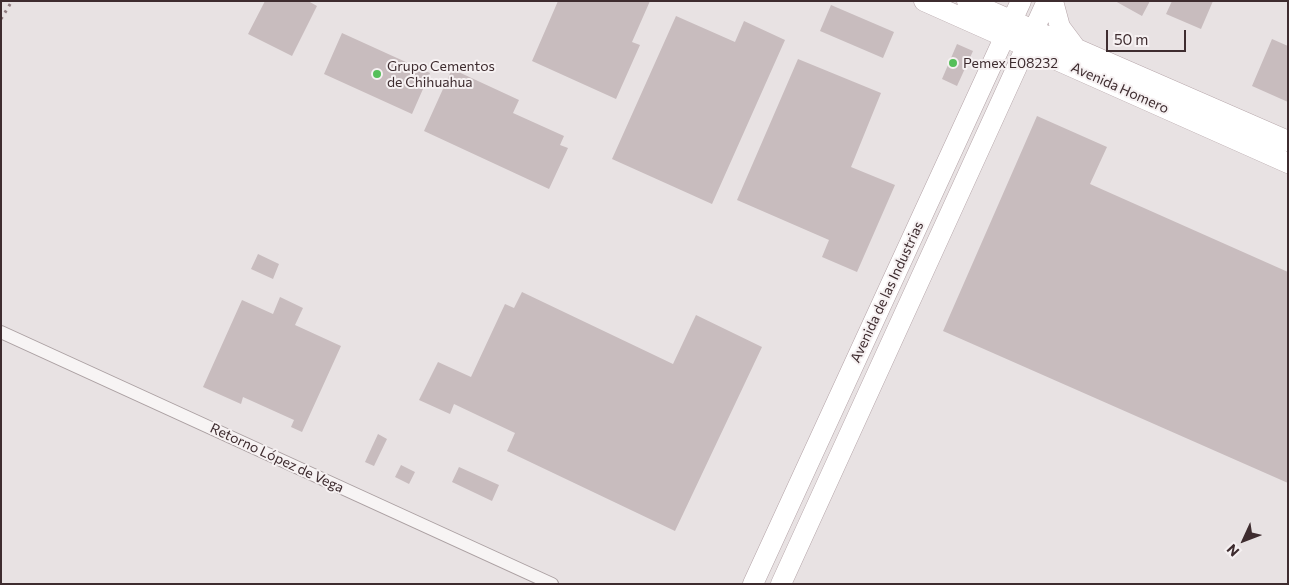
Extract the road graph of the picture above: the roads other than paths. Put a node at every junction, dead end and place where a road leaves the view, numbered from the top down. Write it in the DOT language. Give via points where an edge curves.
graph roads {
  1 [pos="924,1"];
  2 [pos="967,1"];
  3 [pos="1021,1"];
  4 [pos="1047,1"];
  5 [pos="1053,1"];
  6 [pos="1008,30"];
  7 [pos="1031,39"];
  8 [pos="1076,49"];
  9 [pos="1288,141"];
  10 [pos="1288,163"];
  11 [pos="1,332"];
  12 [pos="552,584"];
  13 [pos="753,584"];
  14 [pos="781,584"];
  1 -- 6 [label="main road, Avenida Homero"];
  2 -- 6 [label="main road, Avenida Homero"];
  3 -- 6 [label="main road, Avenida de las Industrias"];
  4 -- 7 [label="main road, Avenida de las Industrias"];
  5 -- 8 [label="main road" via="1060,27"];
  6 -- 7 [label="main road, Avenida Homero"];
  6 -- 13 [label="main road, Avenida de las Industrias"];
  7 -- 8 [label="main road, Avenida Homero"];
  7 -- 10 [label="main road, Avenida Homero"];
  7 -- 14 [label="main road, Avenida de las Industrias"];
  8 -- 9 [label="main road, Avenida Homero"];
  11 -- 12 [label="street, Retorno López de Vega"];
}
